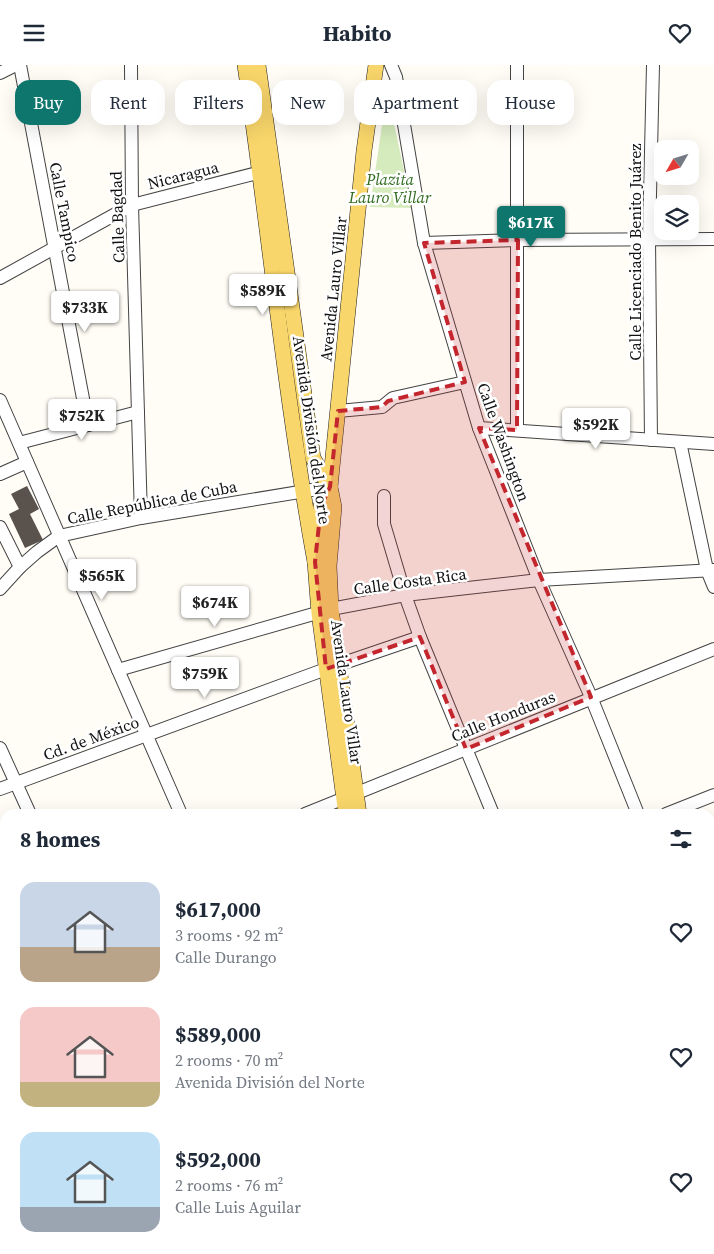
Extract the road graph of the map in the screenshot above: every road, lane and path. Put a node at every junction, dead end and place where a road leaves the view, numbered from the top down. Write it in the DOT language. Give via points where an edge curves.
graph roads {
  1 [pos="16,65"];
  2 [pos="20,65"];
  3 [pos="131,65"];
  4 [pos="245,65"];
  5 [pos="258,65"];
  6 [pos="376,65"];
  7 [pos="391,65"];
  8 [pos="517,65"];
  9 [pos="653,65"];
  10 [pos="0,73"];
  11 [pos="266,170"];
  12 [pos="132,205"];
  13 [pos="649,238"];
  14 [pos="518,239"];
  15 [pos="714,239"];
  16 [pos="424,243"];
  17 [pos="54,247"];
  18 [pos="0,278"];
  19 [pos="300,363"];
  20 [pos="284,365"];
  21 [pos="466,382"];
  22 [pos="0,399"];
  23 [pos="338,411"];
  24 [pos="138,412"];
  25 [pos="88,425"];
  26 [pos="479,428"];
  27 [pos="517,430"];
  28 [pos="651,440"];
  29 [pos="680,442"];
  30 [pos="19,443"];
  31 [pos="714,444"];
  32 [pos="27,462"];
  33 [pos="0,474"];
  34 [pos="330,487"];
  35 [pos="303,491"];
  36 [pos="384,496"];
  37 [pos="141,518"];
  38 [pos="0,527"];
  39 [pos="59,537"];
  40 [pos="315,561"];
  41 [pos="20,567"];
  42 [pos="711,570"];
  43 [pos="539,580"];
  44 [pos="714,587"];
  45 [pos="0,589"];
  46 [pos="405,595"];
  47 [pos="325,611"];
  48 [pos="420,637"];
  49 [pos="714,649"];
  50 [pos="332,667"];
  51 [pos="118,670"];
  52 [pos="591,697"];
  53 [pos="146,735"];
  54 [pos="0,748"];
  55 [pos="466,749"];
  56 [pos="16,783"];
  57 [pos="0,789"];
  58 [pos="350,795"];
  59 [pos="714,795"];
  60 [pos="28,809"];
  61 [pos="178,809"];
  62 [pos="317,809"];
  63 [pos="347,809"];
  64 [pos="357,809"];
  65 [pos="491,809"];
  66 [pos="636,809"];
  67 [pos="679,809"];
  1 -- 10 [label="street"];
  2 -- 17 [label="street, Calle Tampico"];
  3 -- 12 [label="street, Calle Bagdad"];
  4 -- 11 [label="main road, Avenida División del Norte"];
  5 -- 11 [label="main road, Avenida División del Norte"];
  6 -- 23 [label="main road, Avenida Lauro Villar" via="364,151"];
  7 -- 16 [label="street, Calle Washington" via="396,77"];
  8 -- 14 [label="street"];
  9 -- 13 [label="street, Calle Licenciado Benito Juárez"];
  11 -- 12 [label="street, Nicaragua"];
  11 -- 19 [label="main road, Avenida División del Norte"];
  11 -- 20 [label="main road, Avenida División del Norte"];
  12 -- 17 [label="street, Nicaragua"];
  12 -- 24 [label="street, Calle Bagdad"];
  13 -- 14 [label="street"];
  13 -- 15 [label="street"];
  13 -- 28 [label="street, Calle Licenciado Benito Juárez"];
  14 -- 16 [label="street"];
  14 -- 27 [label="street"];
  16 -- 21 [label="street, Calle Washington"];
  17 -- 18 [label="street, Nicaragua"];
  17 -- 25 [label="street, Calle Tampico"];
  19 -- 20 [label="main road"];
  19 -- 34 [label="main road, Avenida División del Norte" via="313,458"];
  20 -- 35 [label="main road, Avenida División del Norte"];
  21 -- 23 [label="street" via="393,398 382,407"];
  21 -- 26 [label="street, Calle Washington"];
  22 -- 30 [label="street"];
  23 -- 34 [label="main road, Avenida Lauro Villar"];
  24 -- 25 [label="street"];
  24 -- 37 [label="street, Calle Bagdad"];
  25 -- 30 [label="street"];
  26 -- 27 [label="street"];
  26 -- 43 [label="street, Calle Washington"];
  27 -- 28 [label="street"];
  28 -- 29 [label="street"];
  29 -- 31 [label="street"];
  29 -- 42 [label="street"];
  30 -- 32 [label="street"];
  32 -- 33 [label="street"];
  32 -- 39 [label="street"];
  34 -- 35 [label="street, Calle República de Cuba"];
  34 -- 40 [label="main road, Avenida Lauro Villar" via="322,506"];
  34 -- 47 [label="main road, Avenida Lauro Villar" via="334,507"];
  35 -- 37 [label="street, Calle República de Cuba"];
  35 -- 40 [label="main road, Avenida División del Norte"];
  36 -- 46 [label="street" via="384,524"];
  37 -- 39 [label="street, Calle República de Cuba"];
  38 -- 41 [label="street"];
  39 -- 41 [label="street, Calle República de Cuba"];
  39 -- 51 [label="street"];
  40 -- 47 [label="main road, Avenida Lauro Villar"];
  41 -- 45 [label="street, Calle República de Cuba"];
  42 -- 43 [label="street, Calle Costa Rica"];
  42 -- 44 [label="street"];
  43 -- 46 [label="street, Calle Costa Rica"];
  43 -- 52 [label="street, Calle Washington"];
  46 -- 47 [label="street, Calle Costa Rica"];
  46 -- 48 [label="street"];
  47 -- 50 [label="main road, Avenida Lauro Villar"];
  47 -- 51 [label="street, Calle Costa Rica"];
  48 -- 50 [label="street, Cd. de México"];
  48 -- 55 [label="street"];
  49 -- 52 [label="street, Calle Honduras"];
  50 -- 53 [label="street, Cd. de México"];
  50 -- 58 [label="main road, Avenida Lauro Villar"];
  51 -- 53 [label="street"];
  52 -- 55 [label="street, Calle Honduras"];
  52 -- 66 [label="street, Calle Washington"];
  53 -- 56 [label="street, Cd. de México"];
  53 -- 61 [label="street"];
  54 -- 56 [label="street"];
  55 -- 58 [label="street, Calle Honduras"];
  55 -- 65 [label="street"];
  56 -- 57 [label="street, Cd. de México"];
  56 -- 60 [label="street"];
  58 -- 62 [label="street, Calle Honduras"];
  58 -- 63 [label="main road, Avenida Lauro Villar"];
  58 -- 64 [label="main road, Avenida Lauro Villar"];
  59 -- 67 [label="street"];
}
